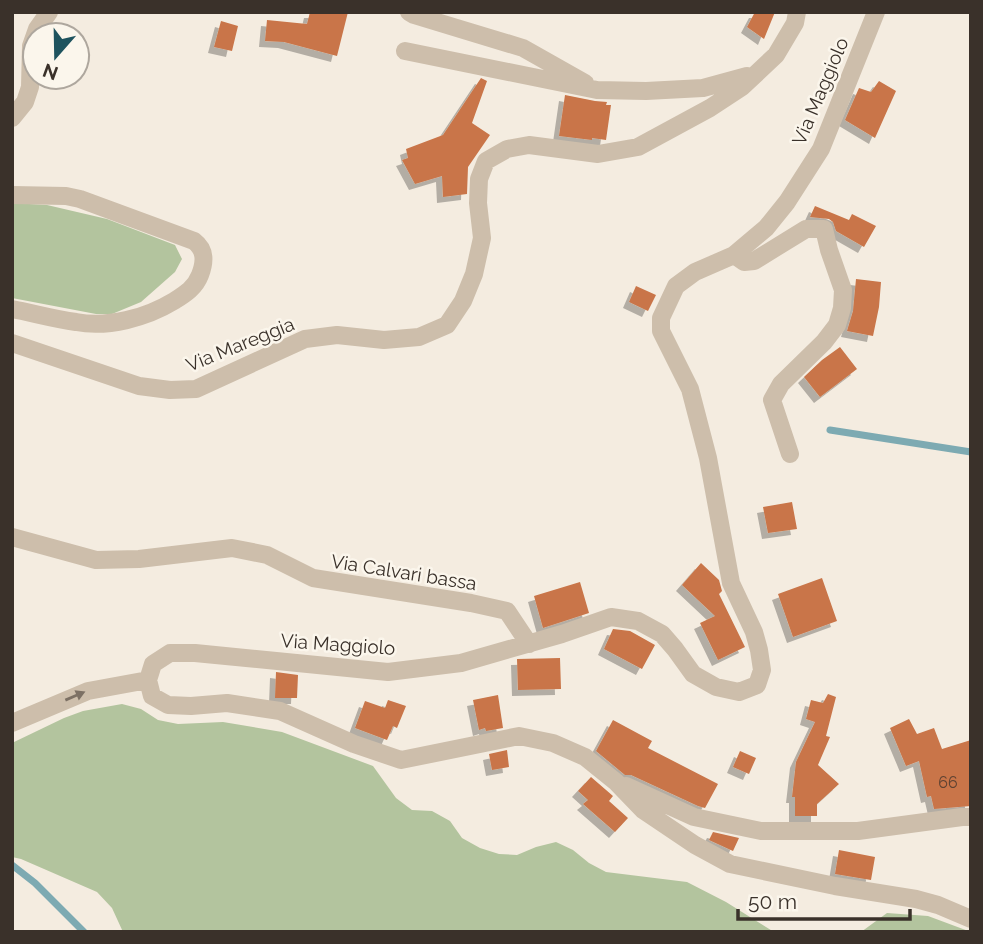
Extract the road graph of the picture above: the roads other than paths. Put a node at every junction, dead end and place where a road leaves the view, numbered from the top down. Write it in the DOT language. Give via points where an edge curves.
graph roads {
  1 [pos="49,12"];
  2 [pos="409,12"];
  3 [pos="797,12"];
  4 [pos="876,12"];
  5 [pos="405,51"];
  6 [pos="757,73"];
  7 [pos="597,90"];
  8 [pos="12,118"];
  9 [pos="12,195"];
  10 [pos="734,255"];
  11 [pos="12,309"];
  12 [pos="12,342"];
  13 [pos="790,454"];
  14 [pos="12,537"];
  15 [pos="529,644"];
  16 [pos="148,680"];
  17 [pos="12,723"];
  18 [pos="616,782"];
  19 [pos="971,817"];
  20 [pos="971,919"];
  1 -- 8 [label="street" via="31,46 25,102"];
  2 -- 7 [label="street" via="523,48"];
  3 -- 6 [label="street, Via Mareggia" via="785,42"];
  4 -- 10 [label="street, Via Maggiolo" via="821,149 766,228"];
  5 -- 7 [label="street"];
  6 -- 7 [label="street" via="703,89"];
  6 -- 12 [label="street, Via Mareggia" via="710,108 639,147 598,154 529,145 507,149 485,161 478,203 482,238 474,274 447,325 419,337 305,339 196,389 170,390 139,386"];
  9 -- 11 [label="street" via="80,199 194,241 204,260 197,282 187,293 161,309 128,319 78,323"];
  10 -- 13 [label="street" via="744,262 754,261 806,229 824,229 843,290 838,325 780,384 772,400"];
  10 -- 15 [label="street, Via Maggiolo" via="676,286 661,318 661,331 690,389 708,457 731,583 759,650 762,670 757,685 739,692 716,687 692,674 662,635 639,621 611,617"];
  14 -- 15 [label="street, Via Calvari bassa" via="96,560 232,548 267,555 313,578 507,611"];
  15 -- 16 [label="street, Via Maggiolo" via="461,663 388,672 170,653 153,664"];
  17 -- 16 [label="street, one-way" via="88,691"];
  16 -- 18 [label="street" via="152,696 168,705 227,703 280,711 401,760 519,736 553,743 586,757"];
  18 -- 19 [label="street" via="694,817 761,831 858,831"];
  18 -- 20 [label="street" via="643,810 730,864 835,887 916,898"];
}
